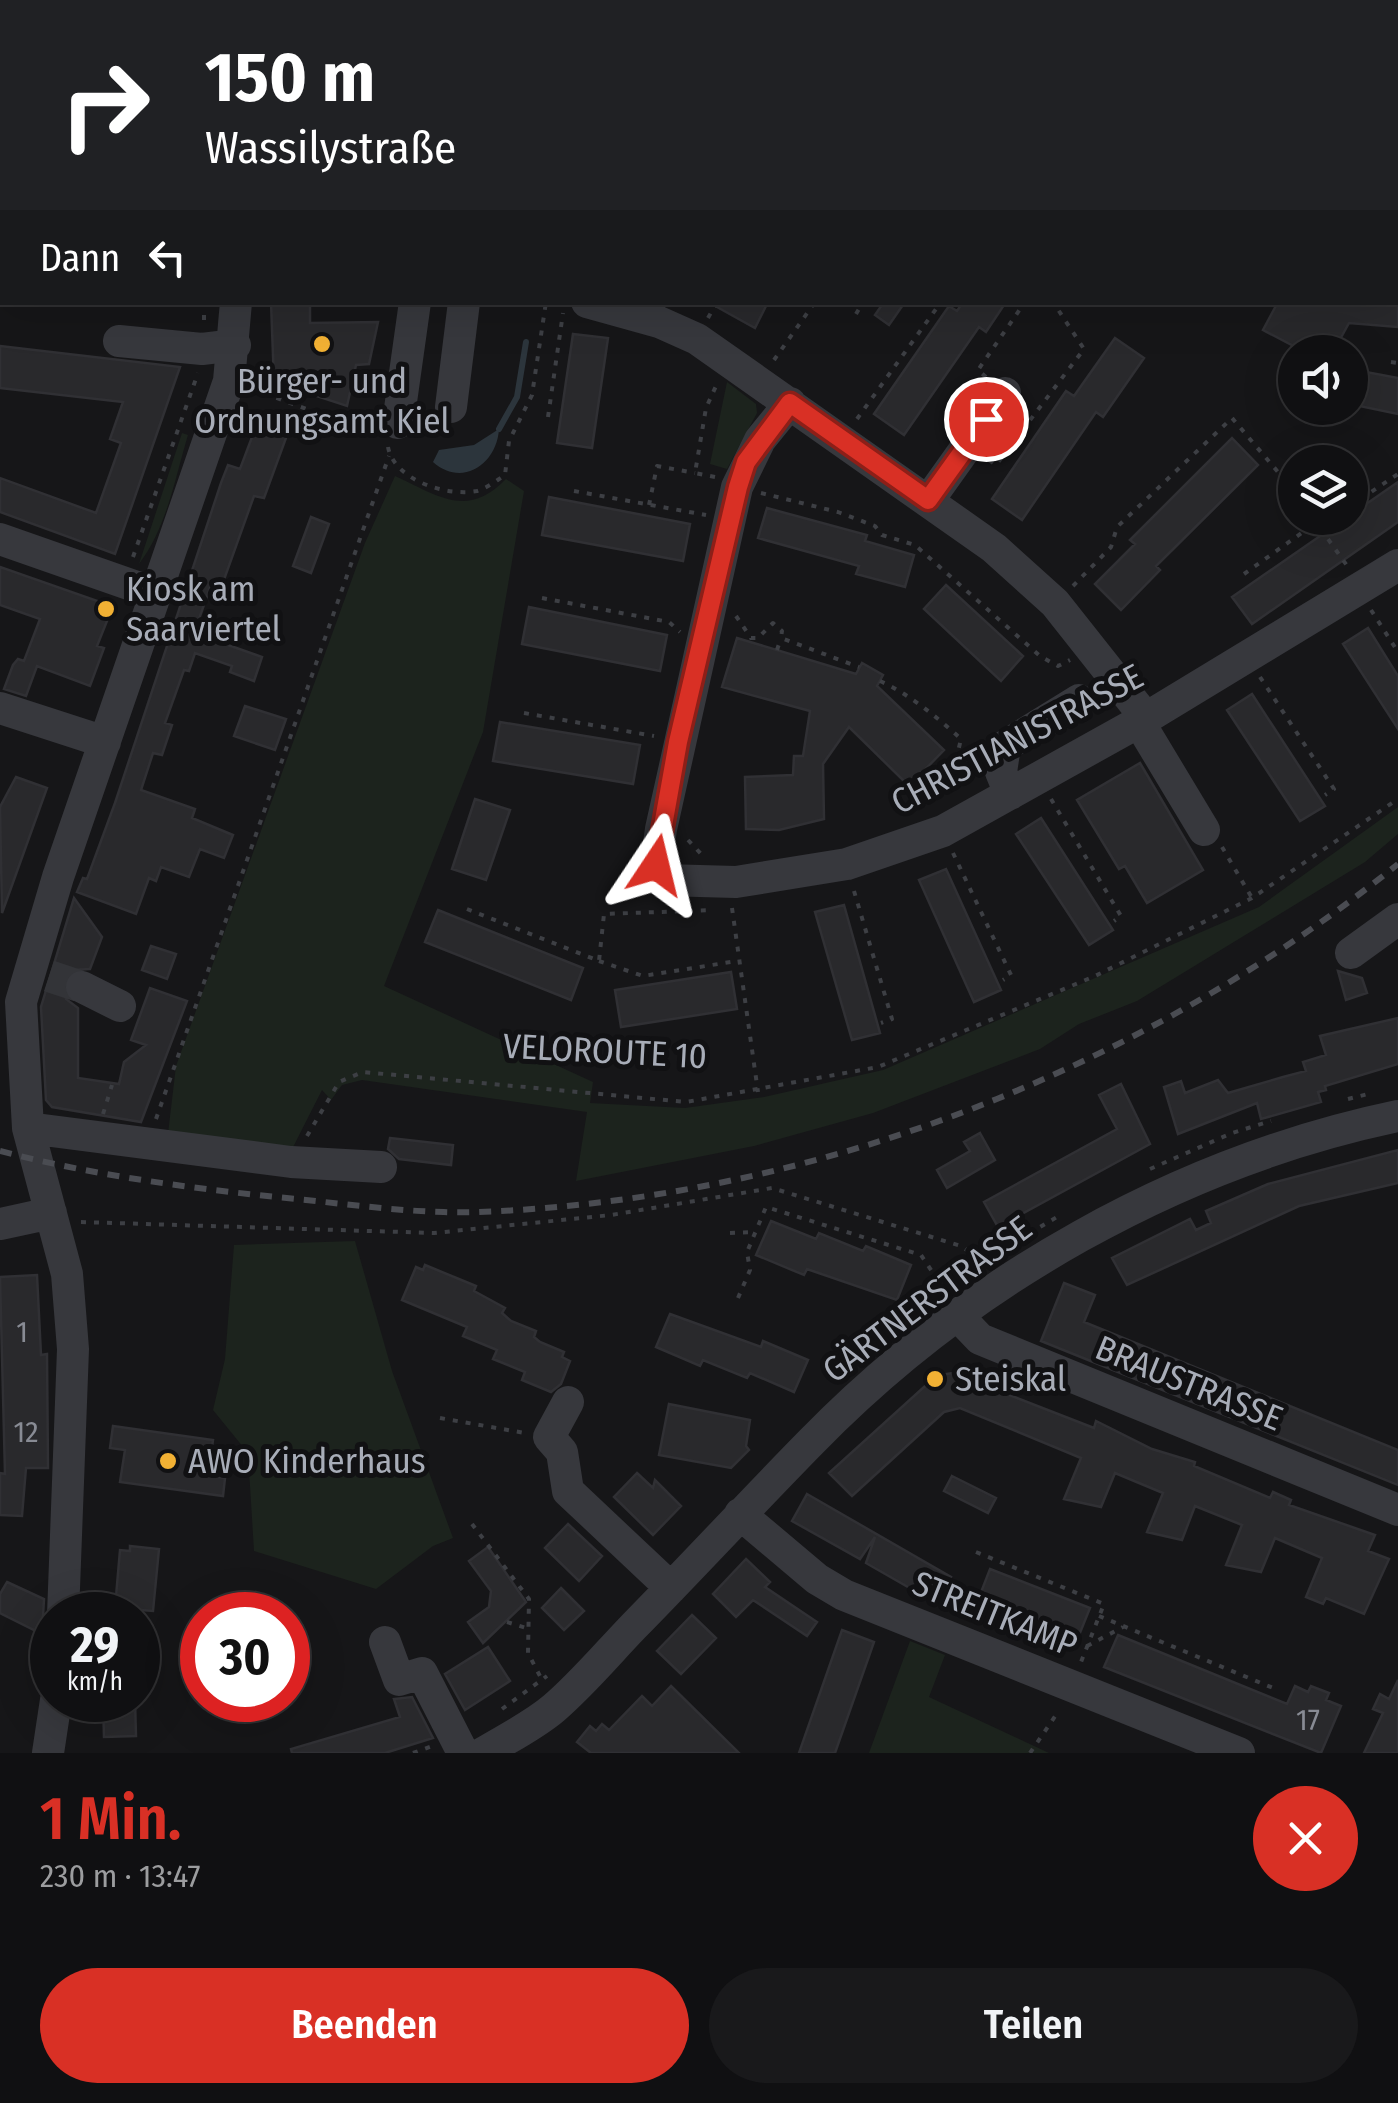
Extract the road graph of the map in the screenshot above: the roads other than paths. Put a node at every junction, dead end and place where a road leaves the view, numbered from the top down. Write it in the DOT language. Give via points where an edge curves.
graph roads {
  1 [pos="236,305"];
  2 [pos="415,305"];
  3 [pos="464,305"];
  4 [pos="598,305"];
  5 [pos="120,341"];
  6 [pos="235,345"];
  7 [pos="1005,393"];
  8 [pos="790,403"];
  9 [pos="451,406"];
  10 [pos="398,423"];
  11 [pos="928,500"];
  12 [pos="0,540"];
  13 [pos="1398,566"];
  14 [pos="156,594"];
  15 [pos="1080,700"];
  16 [pos="0,708"];
  17 [pos="1142,720"];
  18 [pos="105,742"];
  19 [pos="1016,782"];
  20 [pos="1210,833"];
  21 [pos="1398,919"];
  22 [pos="1351,953"];
  23 [pos="82,987"];
  24 [pos="120,1006"];
  25 [pos="18,1114"];
  26 [pos="1398,1116"];
  27 [pos="380,1167"];
  28 [pos="54,1221"];
  29 [pos="0,1224"];
  30 [pos="952,1304"];
  31 [pos="568,1402"];
  32 [pos="1398,1510"];
  33 [pos="740,1514"];
  34 [pos="671,1588"];
  35 [pos="65,1592"];
  36 [pos="384,1642"];
  37 [pos="53,1722"];
  38 [pos="48,1753"];
  39 [pos="464,1753"];
  40 [pos="484,1753"];
  41 [pos="1239,1753"];
  1 -- 6 [label="street"];
  2 -- 10 [label="street"];
  3 -- 9 [label="street"];
  4 -- 8 [label="street" via="658,322 728,359"];
  5 -- 6 [label="street" via="202,349"];
  6 -- 14 [label="street" via="229,381"];
  7 -- 11 [label="street"];
  8 -- 11 [label="street"];
  8 -- 19 [label="street, CHRISTIANISTRASSE" via="760,440 738,485 678,742 656,865 663,880 730,895 846,864 943,832"];
  11 -- 17 [label="street" via="1056,604"];
  12 -- 14 [label="street"];
  13 -- 17 [label="street, CHRISTIANISTRASSE"];
  14 -- 18 [label="street"];
  15 -- 19 [label="street" via="1005,746"];
  16 -- 18 [label="street"];
  17 -- 19 [label="street, CHRISTIANISTRASSE"];
  17 -- 20 [label="street"];
  18 -- 25 [label="street" via="38,972 21,1002"];
  21 -- 22 [label="street"];
  23 -- 24 [label="street"];
  25 -- 27 [label="street" via="148,1143"];
  25 -- 28 [label="street"];
  26 -- 30 [label="street, GÄRTNERSTRASSE" via="1280,1147 1189,1182 1002,1285"];
  28 -- 29 [label="street"];
  28 -- 35 [label="street" via="68,1274 72,1349"];
  30 -- 32 [label="street, BRAUSTRASSE" via="980,1339"];
  30 -- 33 [label="street, GÄRTNERSTRASSE"];
  31 -- 34 [label="street" via="549,1438 562,1452 568,1491"];
  33 -- 34 [label="street, GÄRTNERSTRASSE"];
  33 -- 41 [label="street, STREITKAMP" via="844,1595"];
  34 -- 40 [label="street, GÄRTNERSTRASSE" via="555,1707"];
  36 -- 39 [label="street" via="399,1680 422,1673 431,1684"];
  37 -- 38 [label="street"];
}
